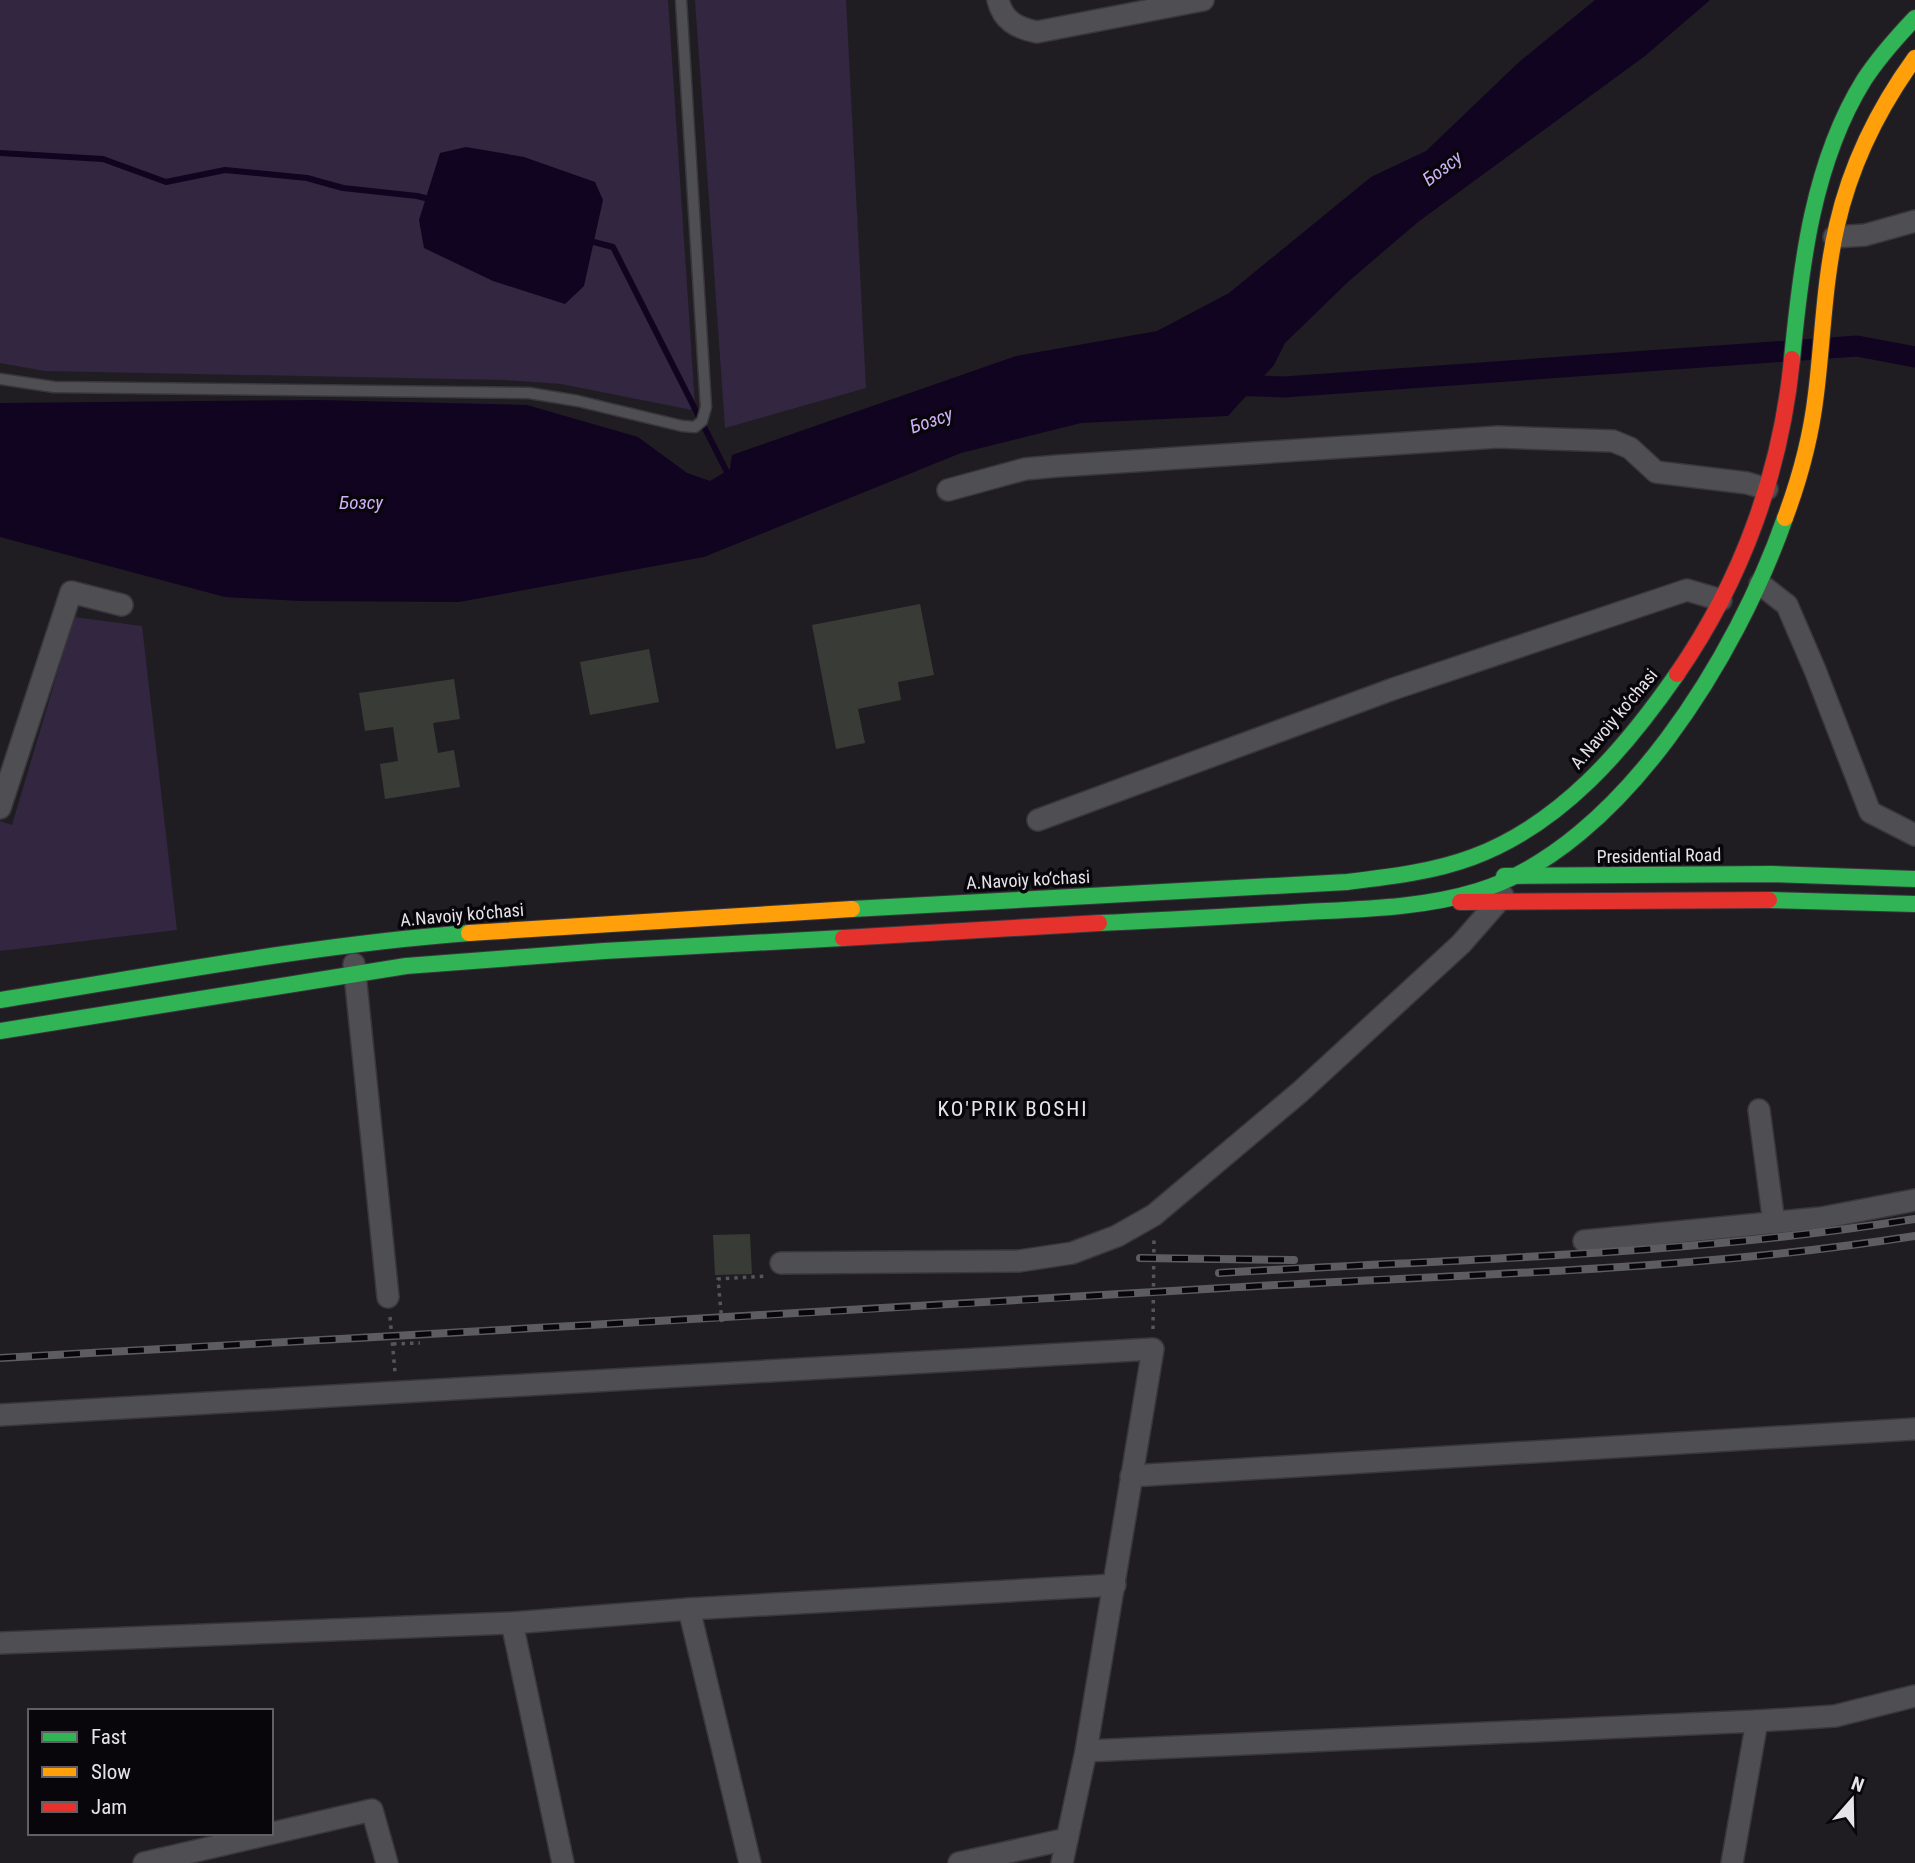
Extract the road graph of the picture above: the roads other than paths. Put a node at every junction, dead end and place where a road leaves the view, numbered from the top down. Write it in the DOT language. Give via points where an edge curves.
graph roads {
  1 [pos="681,0"];
  2 [pos="998,0"];
  3 [pos="1203,0"];
  4 [pos="1915,18"];
  5 [pos="1915,58"];
  6 [pos="1915,221"];
  7 [pos="1834,237"];
  8 [pos="0,379"];
  9 [pos="1767,489"];
  10 [pos="948,490"];
  11 [pos="1760,584"];
  12 [pos="1721,600"];
  13 [pos="122,605"];
  14 [pos="0,808"];
  15 [pos="1038,820"];
  16 [pos="1915,835"];
  17 [pos="1491,850"];
  18 [pos="1404,875"];
  19 [pos="1514,876"];
  20 [pos="1915,878"];
  21 [pos="1501,901"];
  22 [pos="1416,904"];
  23 [pos="1915,904"];
  24 [pos="407,938"];
  25 [pos="352,944"];
  26 [pos="311,950"];
  27 [pos="406,967"];
  28 [pos="354,973"];
  29 [pos="321,978"];
  30 [pos="0,1000"];
  31 [pos="0,1031"];
  32 [pos="1759,1110"];
  33 [pos="1915,1200"];
  34 [pos="1774,1223"];
  35 [pos="1584,1241"];
  36 [pos="781,1263"];
  37 [pos="388,1297"];
  38 [pos="0,1415"];
  39 [pos="1915,1429"];
  40 [pos="1131,1476"];
  41 [pos="1115,1585"];
  42 [pos="690,1609"];
  43 [pos="512,1623"];
  44 [pos="0,1643"];
  45 [pos="1915,1696"];
  46 [pos="1757,1721"];
  47 [pos="1086,1751"];
  48 [pos="273,1833"];
  49 [pos="264,1835"];
  50 [pos="1067,1839"];
  51 [pos="144,1863"];
  52 [pos="387,1863"];
  53 [pos="563,1863"];
  54 [pos="750,1863"];
  55 [pos="959,1863"];
  56 [pos="1062,1863"];
  57 [pos="1732,1863"];
  1 -- 8 [label="lane" via="706,407 695,427 516,392 54,387"];
  2 -- 3 [label="street" via="1001,12 1015,26 1037,32"];
  4 -- 9 [label="main road, A.Navoiy ko‘chasi" via="1864,81 1834,141 1815,206 1789,388"];
  5 -- 7 [label="main road" via="1862,145"];
  6 -- 7 [label="street" via="1865,235"];
  7 -- 11 [label="main road" via="1817,390 1801,474"];
  9 -- 10 [label="street" via="1656,472 1630,448 1613,441 1498,437 1025,469"];
  9 -- 12 [label="main road, A.Navoiy ko‘chasi"];
  11 -- 16 [label="street" via="1787,605 1870,812"];
  11 -- 19 [label="main road" via="1699,693 1631,782 1578,833"];
  12 -- 15 [label="street" via="1688,590 1394,689"];
  12 -- 17 [label="main road, A.Navoiy ko‘chasi" via="1683,664 1613,756 1556,809"];
  13 -- 14 [label="street" via="71,592"];
  17 -- 18 [label="main road, A.Navoiy ko‘chasi"];
  17 -- 19 [label="street"];
  18 -- 19 [label="main road, Presidential Road"];
  18 -- 24 [label="main road, A.Navoiy ko‘chasi"];
  19 -- 20 [label="main road, Presidential Road"];
  19 -- 21 [label="street"];
  19 -- 22 [label="main road" via="1472,893"];
  21 -- 22 [label="main road"];
  21 -- 23 [label="main road"];
  21 -- 36 [label="street" via="1461,944 1300,1092 1154,1215 1097,1245 1045,1258"];
  22 -- 27 [label="main road" via="618,950"];
  24 -- 25 [label="main road, A.Navoiy ko‘chasi"];
  24 -- 27 [label="main road" via="396,952"];
  25 -- 26 [label="main road, A.Navoiy ko‘chasi"];
  25 -- 28 [label="street"];
  26 -- 29 [label="main road" via="324,962"];
  26 -- 30 [label="main road, A.Navoiy ko‘chasi"];
  27 -- 28 [label="main road"];
  28 -- 29 [label="main road"];
  28 -- 37 [label="street"];
  29 -- 31 [label="main road"];
  32 -- 34 [label="street"];
  33 -- 34 [label="street" via="1821,1219"];
  34 -- 35 [label="street"];
  38 -- 40 [label="street" via="1153,1349"];
  39 -- 40 [label="street"];
  40 -- 41 [label="street"];
  41 -- 42 [label="street"];
  41 -- 47 [label="street"];
  42 -- 43 [label="street"];
  42 -- 54 [label="street"];
  43 -- 44 [label="street"];
  43 -- 53 [label="street"];
  45 -- 46 [label="street" via="1835,1716"];
  46 -- 47 [label="street"];
  46 -- 57 [label="street"];
  47 -- 50 [label="street"];
  48 -- 52 [label="street" via="372,1810"];
  49 -- 51 [label="street"];
  50 -- 55 [label="street"];
  50 -- 56 [label="street"];
}
